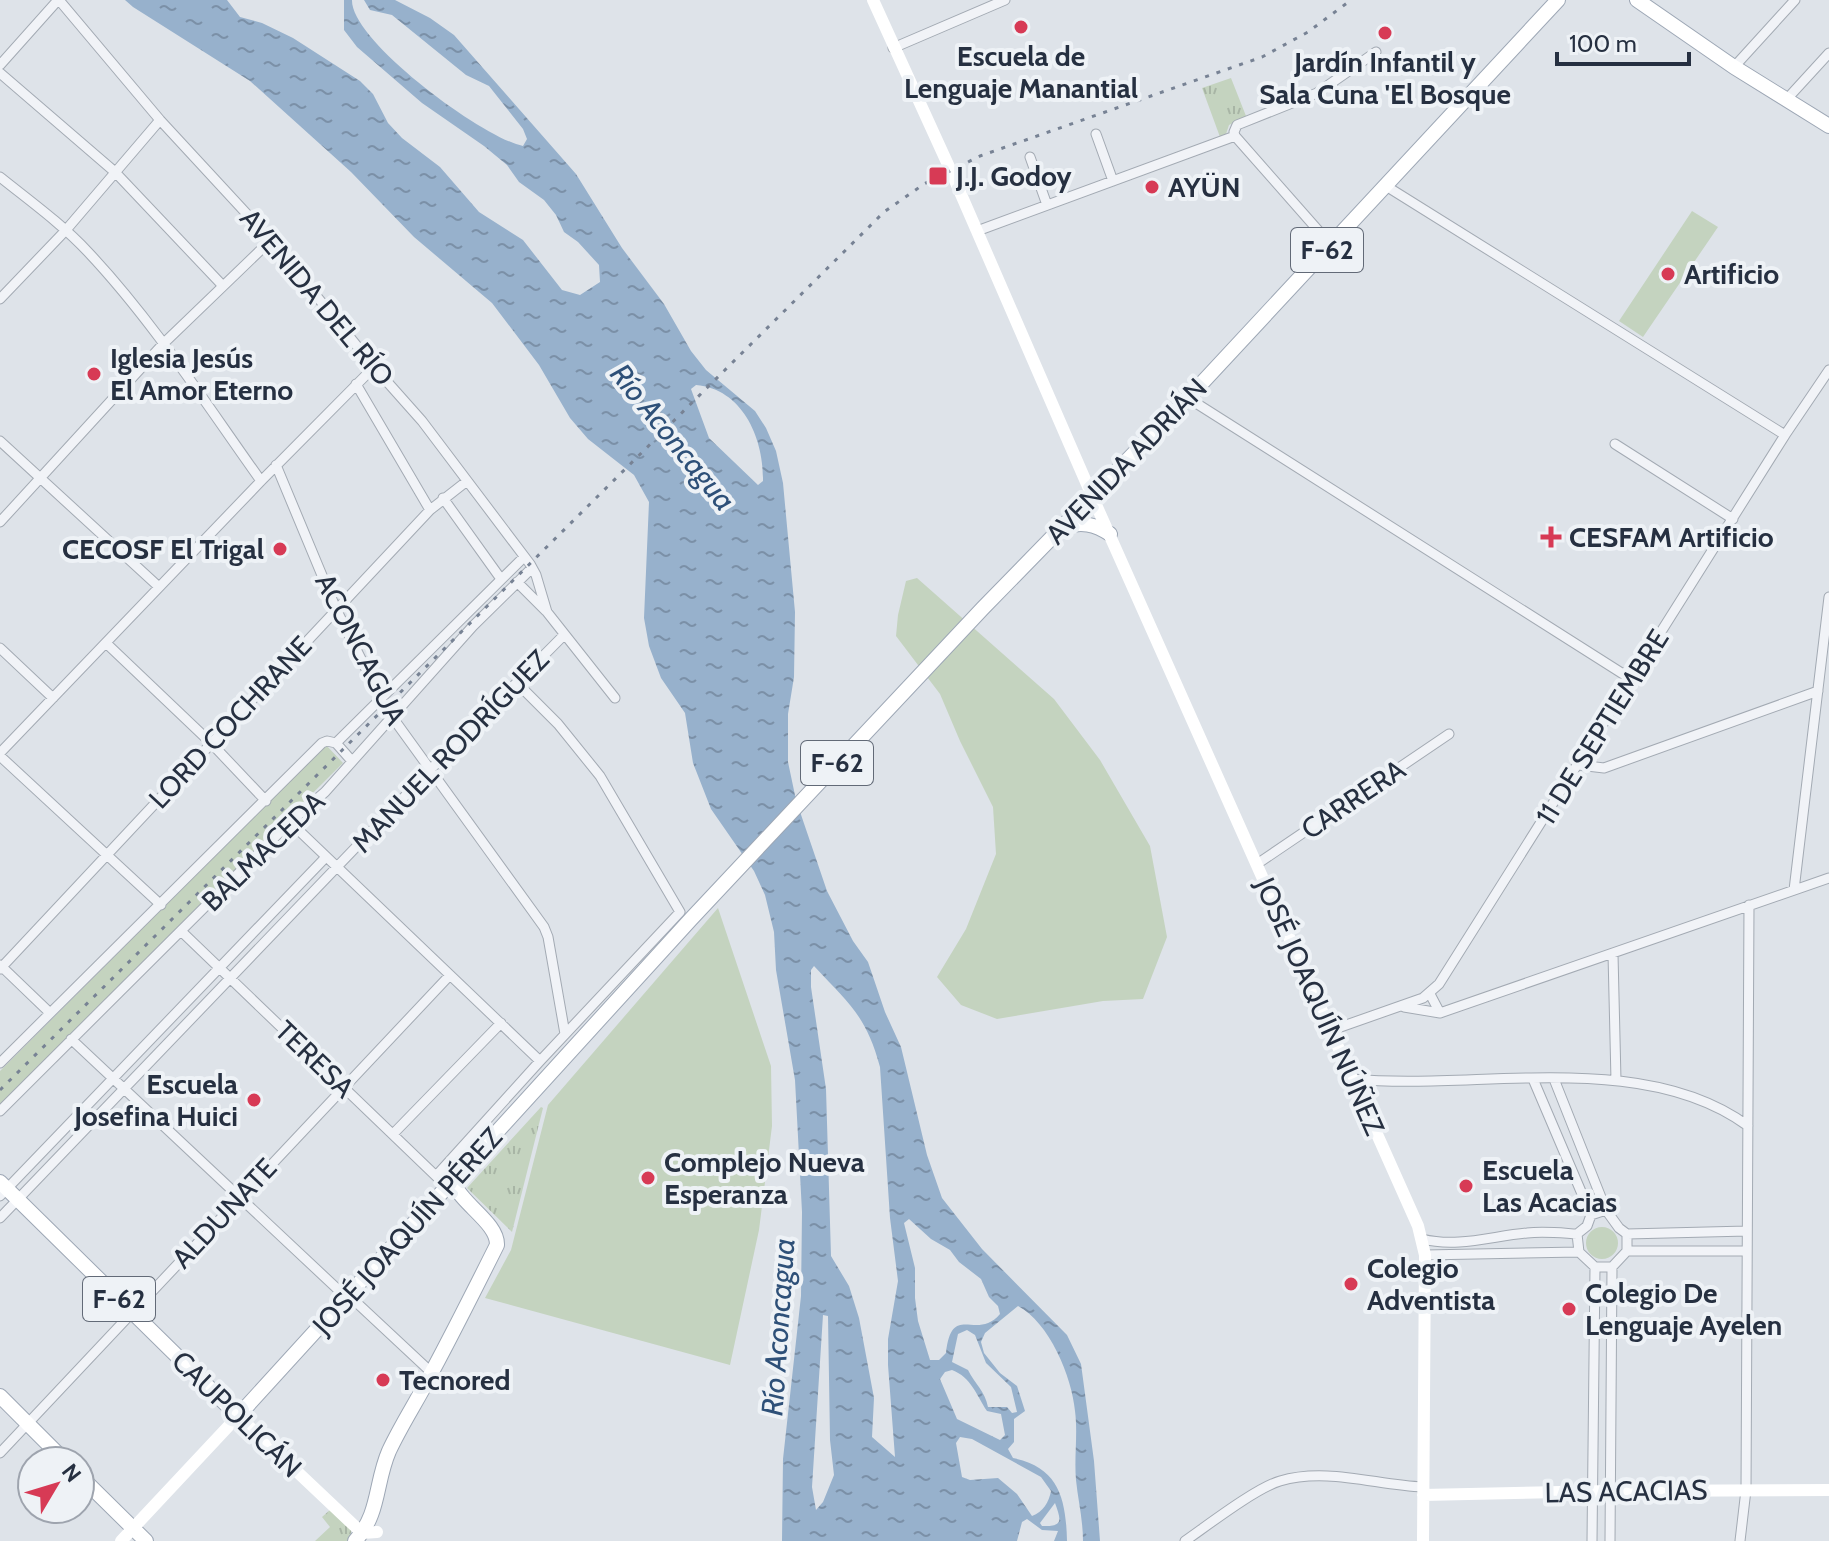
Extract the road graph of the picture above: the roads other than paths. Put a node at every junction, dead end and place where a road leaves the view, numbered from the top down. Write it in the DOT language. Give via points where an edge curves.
graph roads {
  1 [pos="59,0"];
  2 [pos="873,0"];
  3 [pos="1005,0"];
  4 [pos="1558,0"];
  5 [pos="1637,0"];
  6 [pos="1795,0"];
  7 [pos="893,48"];
  8 [pos="1376,52"];
  9 [pos="1829,53"];
  10 [pos="0,65"];
  11 [pos="1734,67"];
  12 [pos="0,73"];
  13 [pos="1786,100"];
  14 [pos="160,120"];
  15 [pos="1829,126"];
  16 [pos="1096,134"];
  17 [pos="1235,136"];
  18 [pos="1030,157"];
  19 [pos="115,172"];
  20 [pos="0,177"];
  21 [pos="1113,181"];
  22 [pos="1386,186"];
  23 [pos="1047,205"];
  24 [pos="66,230"];
  25 [pos="977,231"];
  26 [pos="271,240"];
  27 [pos="1331,245"];
  28 [pos="223,286"];
  29 [pos="0,299"];
  30 [pos="163,344"];
  31 [pos="374,367"];
  32 [pos="1829,370"];
  33 [pos="356,384"];
  34 [pos="1188,398"];
  35 [pos="1785,435"];
  36 [pos="0,441"];
  37 [pos="1615,444"];
  38 [pos="276,465"];
  39 [pos="39,478"];
  40 [pos="261,481"];
  41 [pos="467,481"];
  42 [pos="443,498"];
  43 [pos="1093,498"];
  44 [pos="430,510"];
  45 [pos="1733,519"];
  46 [pos="0,522"];
  47 [pos="1064,527"];
  48 [pos="1110,534"];
  49 [pos="524,557"];
  50 [pos="532,568"];
  51 [pos="501,579"];
  52 [pos="517,582"];
  53 [pos="159,587"];
  54 [pos="1829,597"];
  55 [pos="336,609"];
  56 [pos="547,612"];
  57 [pos="564,635"];
  58 [pos="106,643"];
  59 [pos="0,648"];
  60 [pos="1631,679"];
  61 [pos="517,683"];
  62 [pos="1818,691"];
  63 [pos="53,698"];
  64 [pos="615,698"];
  65 [pos="381,700"];
  66 [pos="391,716"];
  67 [pos="1449,734"];
  68 [pos="211,743"];
  69 [pos="336,743"];
  70 [pos="0,754"];
  71 [pos="351,760"];
  72 [pos="1579,765"];
  73 [pos="430,770"];
  74 [pos="266,801"];
  75 [pos="290,822"];
  76 [pos="107,854"];
  77 [pos="326,857"];
  78 [pos="1257,864"];
  79 [pos="337,867"];
  80 [pos="1829,878"];
  81 [pos="1794,890"];
  82 [pos="161,905"];
  83 [pos="1749,905"];
  84 [pos="685,916"];
  85 [pos="181,931"];
  86 [pos="1613,954"];
  87 [pos="1,967"];
  88 [pos="220,968"];
  89 [pos="450,975"];
  90 [pos="230,977"];
  91 [pos="1430,994"];
  92 [pos="1400,1007"];
  93 [pos="49,1012"];
  94 [pos="1440,1013"];
  95 [pos="501,1023"];
  96 [pos="1332,1030"];
  97 [pos="565,1034"];
  98 [pos="71,1039"];
  99 [pos="540,1061"];
  100 [pos="0,1063"];
  101 [pos="113,1078"];
  102 [pos="1353,1079"];
  103 [pos="1533,1079"];
  104 [pos="1554,1079"];
  105 [pos="1616,1080"];
  106 [pos="343,1086"];
  107 [pos="125,1089"];
  108 [pos="0,1111"];
  109 [pos="1748,1126"];
  110 [pos="393,1134"];
  111 [pos="436,1176"];
  112 [pos="454,1188"];
  113 [pos="6,1191"];
  114 [pos="239,1197"];
  115 [pos="1606,1210"];
  116 [pos="1591,1215"];
  117 [pos="0,1218"];
  118 [pos="1747,1231"];
  119 [pos="1577,1234"];
  120 [pos="1627,1234"];
  121 [pos="1422,1239"];
  122 [pos="1627,1251"];
  123 [pos="1747,1251"];
  124 [pos="1579,1252"];
  125 [pos="1425,1255"];
  126 [pos="1595,1267"];
  127 [pos="1612,1267"];
  128 [pos="347,1298"];
  129 [pos="132,1312"];
  130 [pos="432,1373"];
  131 [pos="0,1396"];
  132 [pos="238,1416"];
  133 [pos="27,1423"];
  134 [pos="49,1445"];
  135 [pos="0,1453"];
  136 [pos="1746,1490"];
  137 [pos="1829,1490"];
  138 [pos="1423,1491"];
  139 [pos="1592,1491"];
  140 [pos="1610,1491"];
  141 [pos="96,1492"];
  142 [pos="133,1528"];
  143 [pos="367,1538"];
  144 [pos="121,1541"];
  145 [pos="146,1541"];
  146 [pos="1185,1541"];
  147 [pos="1423,1541"];
  148 [pos="1592,1541"];
  149 [pos="1610,1541"];
  150 [pos="1740,1541"];
  1 -- 10 [label="street"];
  1 -- 14 [label="street, AVENIDA DEL RÍO"];
  2 -- 7 [label="street, JOSÉ JOAQUÍN NÚÑEZ"];
  3 -- 7 [label="street"];
  4 -- 22 [label="main road, AVENIDA ADRIÁN / F-62"];
  5 -- 11 [label="main road"];
  6 -- 11 [label="street"];
  7 -- 25 [label="street, JOSÉ JOAQUÍN NÚÑEZ"];
  8 -- 17 [label="street" via="1317,93 1237,125"];
  9 -- 13 [label="street"];
  11 -- 13 [label="main road"];
  12 -- 19 [label="street"];
  13 -- 15 [label="main road"];
  14 -- 19 [label="street"];
  14 -- 26 [label="street, AVENIDA DEL RÍO"];
  16 -- 21 [label="street"];
  17 -- 21 [label="street"];
  17 -- 27 [label="street"];
  18 -- 23 [label="street"];
  19 -- 24 [label="street"];
  19 -- 28 [label="street"];
  20 -- 24 [label="street"];
  21 -- 23 [label="street"];
  22 -- 27 [label="main road, AVENIDA ADRIÁN / F-62"];
  22 -- 35 [label="street"];
  23 -- 25 [label="street"];
  24 -- 29 [label="street"];
  24 -- 30 [label="street"];
  25 -- 43 [label="street, JOSÉ JOAQUÍN NÚÑEZ"];
  26 -- 28 [label="street"];
  26 -- 31 [label="street, AVENIDA DEL RÍO"];
  27 -- 34 [label="main road, AVENIDA ADRIÁN / F-62"];
  28 -- 30 [label="street"];
  30 -- 39 [label="street"];
  30 -- 40 [label="street"];
  31 -- 33 [label="street"];
  31 -- 41 [label="street, AVENIDA DEL RÍO"];
  32 -- 35 [label="street, 11 DE SEPTIEMBRE"];
  33 -- 38 [label="street"];
  33 -- 44 [label="street"];
  34 -- 43 [label="main road, AVENIDA ADRIÁN / F-62"];
  34 -- 60 [label="street"];
  35 -- 45 [label="street, 11 DE SEPTIEMBRE"];
  36 -- 39 [label="street"];
  37 -- 45 [label="street"];
  38 -- 40 [label="street"];
  38 -- 55 [label="street, ACONCAGUA"];
  39 -- 46 [label="street"];
  39 -- 53 [label="street"];
  40 -- 53 [label="street"];
  41 -- 42 [label="street, LORD COCHRANE"];
  41 -- 49 [label="street, AVENIDA DEL RÍO"];
  42 -- 44 [label="street, LORD COCHRANE"];
  42 -- 51 [label="street"];
  43 -- 47 [label="main road, AVENIDA ADRIÁN / F-62"];
  43 -- 48 [label="street, JOSÉ JOAQUÍN NÚÑEZ"];
  44 -- 55 [label="street, LORD COCHRANE"];
  45 -- 60 [label="street, 11 DE SEPTIEMBRE"];
  47 -- 48 [label="main road" via="1090,524"];
  47 -- 84 [label="main road, AVENIDA ADRIÁN / F-62"];
  48 -- 78 [label="street, JOSÉ JOAQUÍN NÚÑEZ"];
  49 -- 50 [label="street, AVENIDA DEL RÍO"];
  49 -- 51 [label="street, BALMACEDA"];
  50 -- 52 [label="street, BALMACEDA"];
  50 -- 56 [label="street, AVENIDA DEL RÍO"];
  51 -- 65 [label="street, BALMACEDA"];
  52 -- 56 [label="street, AVENIDA DEL RÍO"];
  52 -- 66 [label="street, BALMACEDA"];
  53 -- 58 [label="street"];
  54 -- 62 [label="street"];
  55 -- 65 [label="street, ACONCAGUA"];
  55 -- 68 [label="street, LORD COCHRANE"];
  56 -- 57 [label="street, AVENIDA DEL RÍO"];
  57 -- 61 [label="street, MANUEL RODRÍGUEZ"];
  57 -- 64 [label="street, AVENIDA DEL RÍO"];
  58 -- 63 [label="street"];
  58 -- 68 [label="street"];
  59 -- 63 [label="street"];
  60 -- 72 [label="street, 11 DE SEPTIEMBRE"];
  61 -- 73 [label="street, MANUEL RODRÍGUEZ"];
  61 -- 84 [label="street" via="600,776"];
  62 -- 72 [label="street" via="1604,768"];
  62 -- 81 [label="street"];
  63 -- 70 [label="street"];
  65 -- 66 [label="street, ACONCAGUA"];
  65 -- 69 [label="street, BALMACEDA"];
  66 -- 71 [label="street, BALMACEDA"];
  66 -- 73 [label="street, ACONCAGUA"];
  67 -- 78 [label="street, CARRERA"];
  68 -- 74 [label="street"];
  68 -- 76 [label="street, LORD COCHRANE"];
  69 -- 71 [label="street"];
  69 -- 74 [label="street, BALMACEDA" via="322,743"];
  70 -- 76 [label="street"];
  71 -- 75 [label="street, BALMACEDA"];
  72 -- 91 [label="street, 11 DE SEPTIEMBRE"];
  73 -- 79 [label="street, MANUEL RODRÍGUEZ"];
  73 -- 97 [label="street, ACONCAGUA" via="544,927"];
  74 -- 82 [label="street, BALMACEDA"];
  75 -- 77 [label="street"];
  75 -- 85 [label="street, BALMACEDA"];
  76 -- 82 [label="street"];
  76 -- 87 [label="street, LORD COCHRANE"];
  77 -- 79 [label="street"];
  77 -- 88 [label="street"];
  78 -- 96 [label="street, JOSÉ JOAQUÍN NÚÑEZ"];
  79 -- 89 [label="street"];
  79 -- 90 [label="street, MANUEL RODRÍGUEZ"];
  80 -- 81 [label="street"];
  81 -- 83 [label="street"];
  82 -- 93 [label="street, BALMACEDA"];
  83 -- 86 [label="street"];
  83 -- 109 [label="street"];
  84 -- 97 [label="street, JOSÉ JOAQUÍN PÉREZ"];
  84 -- 112 [label="main road, JOSÉ JOAQUÍN PÉREZ / F-62"];
  85 -- 88 [label="street, TERESA"];
  85 -- 98 [label="street, BALMACEDA"];
  86 -- 94 [label="street"];
  86 -- 105 [label="street"];
  87 -- 93 [label="street"];
  88 -- 90 [label="street, TERESA"];
  88 -- 101 [label="street"];
  89 -- 95 [label="street"];
  89 -- 106 [label="street, ALDUNATE"];
  90 -- 106 [label="street, TERESA"];
  90 -- 107 [label="street, MANUEL RODRÍGUEZ"];
  91 -- 92 [label="street"];
  91 -- 94 [label="street"];
  92 -- 94 [label="street"];
  92 -- 96 [label="street"];
  93 -- 100 [label="street, BALMACEDA"];
  95 -- 99 [label="street"];
  95 -- 110 [label="street"];
  96 -- 102 [label="street, JOSÉ JOAQUÍN NÚÑEZ"];
  97 -- 99 [label="street, JOSÉ JOAQUÍN PÉREZ"];
  98 -- 101 [label="street"];
  98 -- 108 [label="street, BALMACEDA"];
  99 -- 111 [label="street, JOSÉ JOAQUÍN PÉREZ"];
  101 -- 107 [label="street"];
  101 -- 113 [label="street"];
  102 -- 103 [label="street"];
  102 -- 121 [label="street, JOSÉ JOAQUÍN NÚÑEZ"];
  103 -- 104 [label="street"];
  103 -- 116 [label="street"];
  104 -- 105 [label="street"];
  104 -- 115 [label="street"];
  105 -- 109 [label="street" via="1698,1100"];
  106 -- 110 [label="street, TERESA"];
  106 -- 114 [label="street, ALDUNATE"];
  107 -- 113 [label="street, MANUEL RODRÍGUEZ"];
  107 -- 114 [label="street"];
  109 -- 118 [label="street"];
  110 -- 111 [label="street, TERESA"];
  111 -- 112 [label="street, TERESA"];
  112 -- 128 [label="main road, JOSÉ JOAQUÍN PÉREZ / F-62"];
  112 -- 130 [label="main road, TERESA" via="498,1239"];
  113 -- 117 [label="street"];
  113 -- 129 [label="main road, CAUPOLICÁN / F-62"];
  114 -- 128 [label="street"];
  114 -- 129 [label="street, ALDUNATE"];
  115 -- 116 [label="street"];
  115 -- 120 [label="street"];
  116 -- 119 [label="street"];
  118 -- 120 [label="street"];
  118 -- 123 [label="street"];
  119 -- 121 [label="street" via="1532,1232 1462,1243"];
  119 -- 124 [label="street"];
  120 -- 122 [label="street"];
  121 -- 125 [label="street, JOSÉ JOAQUÍN NÚÑEZ"];
  122 -- 123 [label="street"];
  122 -- 127 [label="street"];
  123 -- 136 [label="street"];
  124 -- 125 [label="street"];
  124 -- 126 [label="street"];
  125 -- 138 [label="street, JOSÉ JOAQUÍN NÚÑEZ"];
  126 -- 127 [label="street"];
  126 -- 139 [label="street"];
  127 -- 140 [label="street"];
  128 -- 130 [label="street"];
  128 -- 132 [label="main road, JOSÉ JOAQUÍN PÉREZ / F-62"];
  129 -- 132 [label="main road, CAUPOLICÁN / F-62"];
  129 -- 133 [label="street, ALDUNATE"];
  130 -- 143 [label="main road" via="388,1455"];
  131 -- 133 [label="main road"];
  132 -- 142 [label="street, JOSÉ JOAQUÍN PÉREZ"];
  132 -- 143 [label="street, CAUPOLICÁN"];
  133 -- 134 [label="main road"];
  133 -- 135 [label="street, ALDUNATE"];
  136 -- 137 [label="street, LAS ACACIAS"];
  136 -- 140 [label="street, LAS ACACIAS"];
  136 -- 150 [label="street"];
  138 -- 139 [label="street, LAS ACACIAS"];
  138 -- 146 [label="street" via="1317,1475 1278,1481"];
  138 -- 147 [label="street, JOSÉ JOAQUÍN NÚÑEZ"];
  139 -- 140 [label="street, LAS ACACIAS"];
  139 -- 148 [label="street"];
  140 -- 149 [label="street"];
  141 -- 142 [label="main road"];
  142 -- 144 [label="street, JOSÉ JOAQUÍN PÉREZ"];
  142 -- 145 [label="main road"];
}
